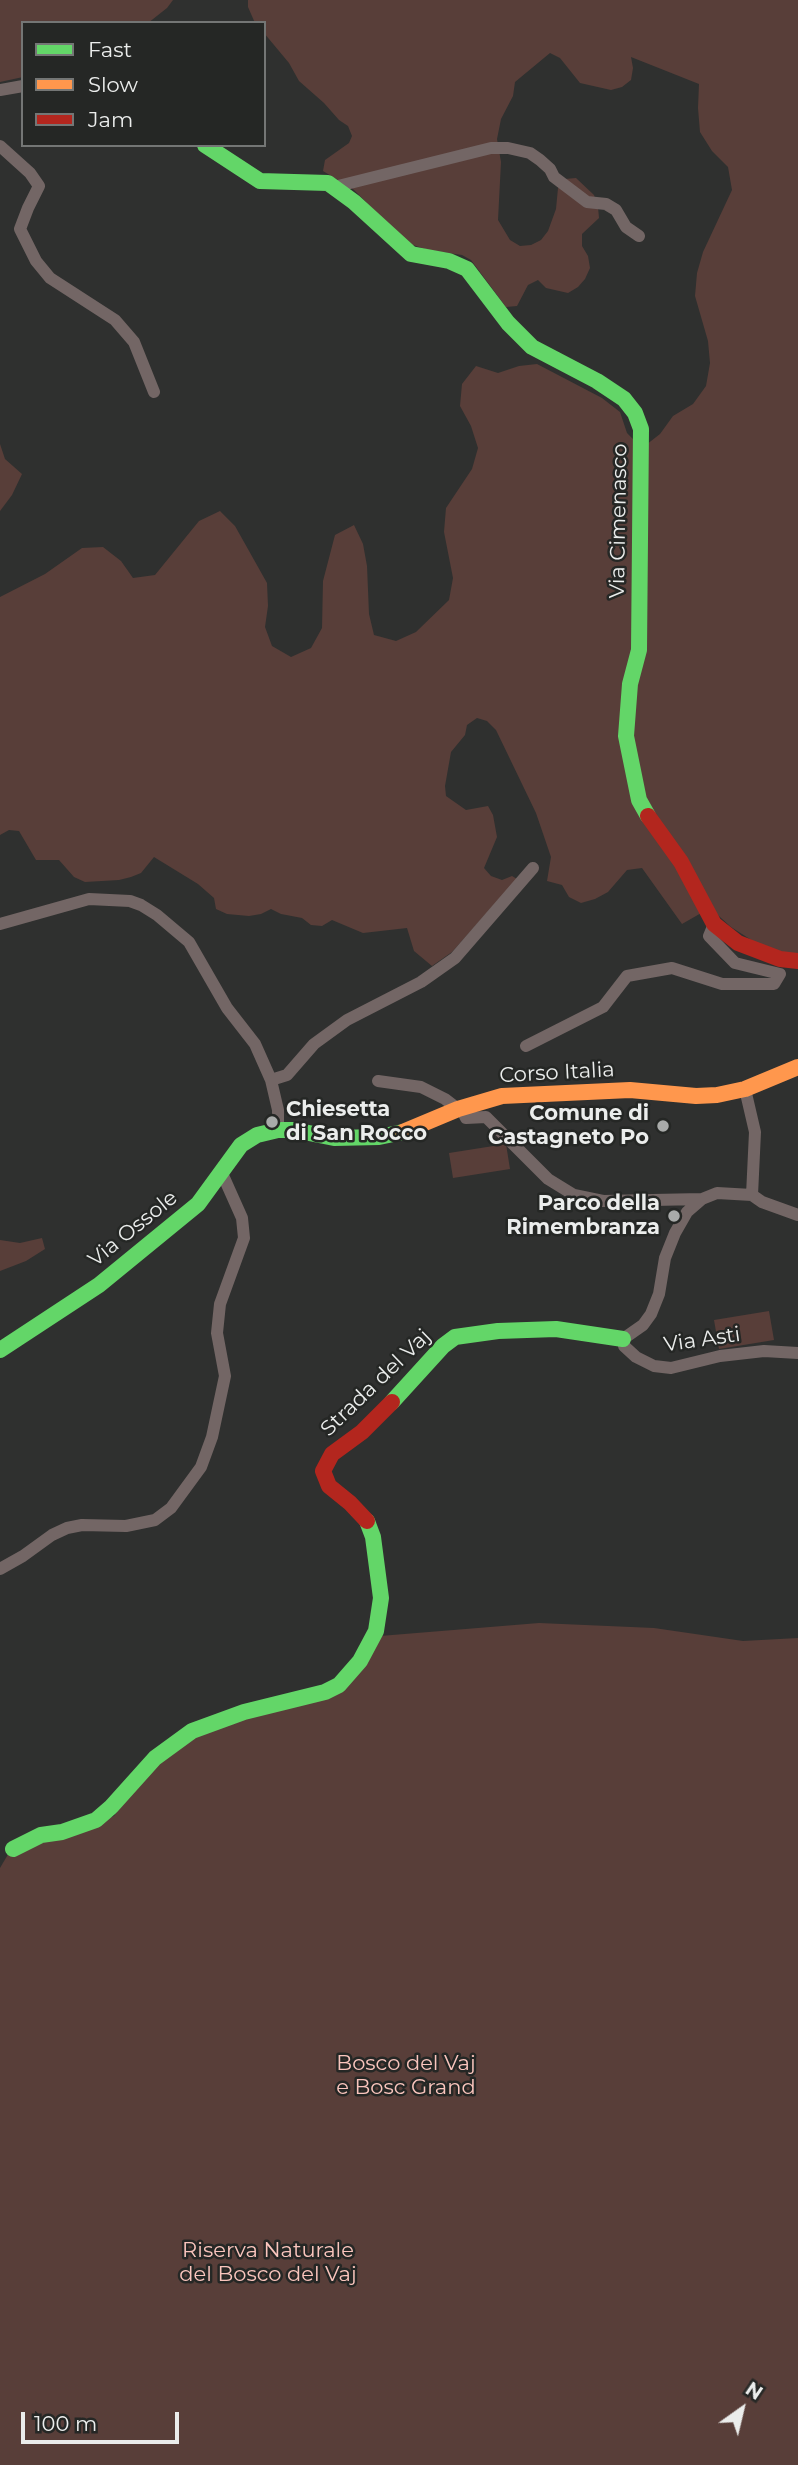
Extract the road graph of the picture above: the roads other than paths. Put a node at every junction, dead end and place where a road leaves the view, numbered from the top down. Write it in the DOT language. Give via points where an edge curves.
graph roads {
  1 [pos="21,86"];
  2 [pos="0,90"];
  3 [pos="0,146"];
  4 [pos="208,147"];
  5 [pos="334,187"];
  6 [pos="639,236"];
  7 [pos="154,393"];
  8 [pos="533,868"];
  9 [pos="0,924"];
  10 [pos="714,924"];
  11 [pos="798,961"];
  12 [pos="526,1046"];
  13 [pos="798,1067"];
  14 [pos="271,1080"];
  15 [pos="378,1081"];
  16 [pos="745,1089"];
  17 [pos="459,1109"];
  18 [pos="278,1130"];
  19 [pos="221,1171"];
  20 [pos="752,1195"];
  21 [pos="702,1199"];
  22 [pos="798,1214"];
  23 [pos="623,1339"];
  24 [pos="0,1350"];
  25 [pos="798,1353"];
  26 [pos="0,1569"];
  27 [pos="13,1849"];
  1 -- 2 [label="street"];
  3 -- 7 [label="street" via="39,186 20,229 36,261 50,278 115,320 135,342"];
  4 -- 5 [label="street, Via Cimenasco" via="260,181 328,183"];
  5 -- 6 [label="street" via="491,148 508,148 540,159 554,177 587,202 616,210 626,227"];
  5 -- 10 [label="street, Via Cimenasco" via="411,254 467,269 532,347 597,381 624,399 635,413 641,429 639,650 630,684 626,736 639,800 681,862"];
  8 -- 14 [label="street" via="455,958 421,982 347,1020 314,1044 287,1074"];
  9 -- 14 [label="street" via="89,900 141,905 188,942 227,1008 255,1044"];
  10 -- 11 [label="street, Via Cimenasco" via="738,943"];
  10 -- 12 [label="street, Via Cimenasco" via="709,936 735,963 780,974 774,984 722,984 672,968 627,976 603,1007"];
  13 -- 16 [label="street, Corso Italia"];
  14 -- 18 [label="street"];
  15 -- 17 [label="street" via="421,1087"];
  16 -- 17 [label="street, Corso Italia" via="696,1096 630,1090 516,1093"];
  16 -- 20 [label="street" via="755,1132"];
  17 -- 18 [label="street, Corso Italia" via="379,1138 334,1138"];
  17 -- 21 [label="street" via="466,1118 486,1117 548,1179 574,1195 603,1201"];
  18 -- 19 [label="street, Via Ossole" via="241,1145"];
  19 -- 24 [label="street, Via Ossole" via="198,1204 99,1284"];
  19 -- 26 [label="street" via="242,1219 244,1238 220,1304 217,1333 225,1376 201,1466 171,1508 155,1520 68,1528"];
  20 -- 21 [label="street" via="718,1192"];
  20 -- 22 [label="street"];
  21 -- 23 [label="street" via="687,1212 675,1234 651,1314"];
  23 -- 25 [label="street, Via Asti" via="636,1357 671,1368 720,1356"];
  23 -- 27 [label="street, Strada del Vaj" via="556,1329 498,1331 455,1338 443,1346 362,1432 332,1454 323,1471 329,1486 366,1520 373,1537 381,1598 376,1631 360,1661 339,1685 325,1692 244,1712 192,1731 155,1758 96,1820 41,1835"];
}
